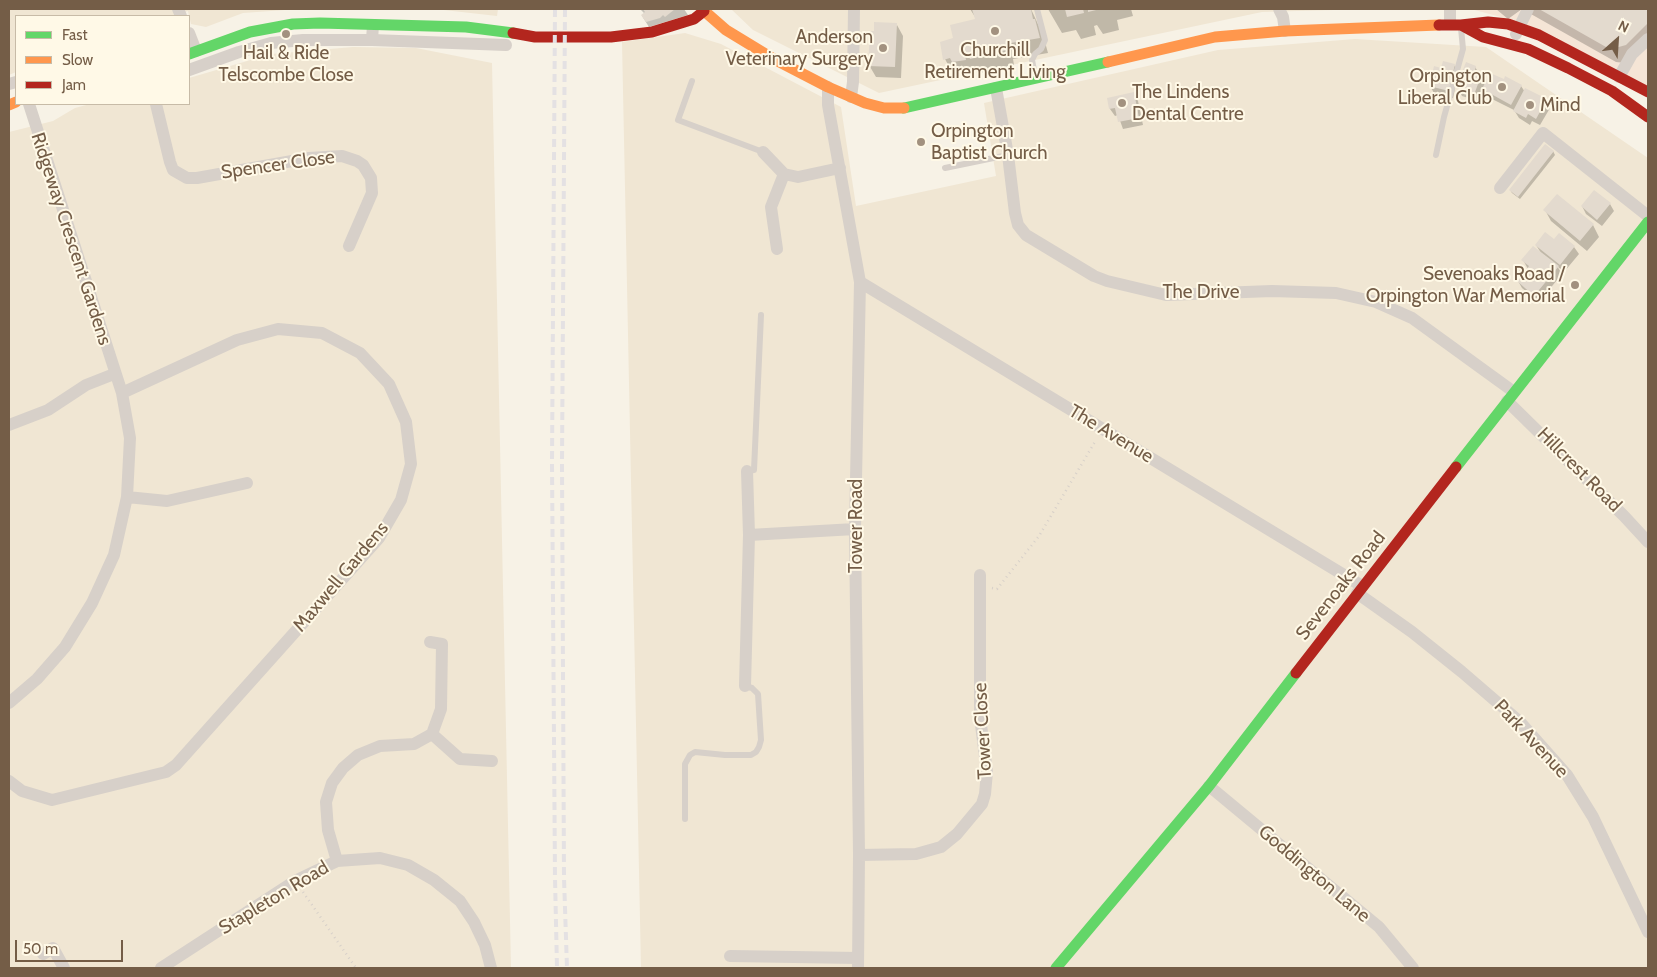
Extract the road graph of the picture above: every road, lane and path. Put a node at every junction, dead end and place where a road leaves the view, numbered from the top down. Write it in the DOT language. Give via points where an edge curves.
graph roads {
  1 [pos="854,9"];
  2 [pos="1037,9"];
  3 [pos="1279,9"];
  4 [pos="1450,9"];
  5 [pos="1528,9"];
  6 [pos="703,10"];
  7 [pos="1456,24"];
  8 [pos="373,25"];
  9 [pos="1518,27"];
  10 [pos="1285,31"];
  11 [pos="190,38"];
  12 [pos="1648,39"];
  13 [pos="372,40"];
  14 [pos="1513,44"];
  15 [pos="506,45"];
  16 [pos="193,53"];
  17 [pos="190,70"];
  18 [pos="1619,77"];
  19 [pos="1036,78"];
  20 [pos="692,81"];
  21 [pos="828,87"];
  22 [pos="996,88"];
  23 [pos="1648,92"];
  24 [pos="851,97"];
  25 [pos="28,105"];
  26 [pos="156,105"];
  27 [pos="1648,117"];
  28 [pos="763,152"];
  29 [pos="1008,155"];
  30 [pos="1436,155"];
  31 [pos="840,168"];
  32 [pos="944,168"];
  33 [pos="784,174"];
  34 [pos="1500,188"];
  35 [pos="1648,216"];
  36 [pos="1648,222"];
  37 [pos="349,246"];
  38 [pos="776,249"];
  39 [pos="860,282"];
  40 [pos="761,314"];
  41 [pos="114,374"];
  42 [pos="122,393"];
  43 [pos="1510,396"];
  44 [pos="9,425"];
  45 [pos="1102,429"];
  46 [pos="747,471"];
  47 [pos="247,483"];
  48 [pos="127,497"];
  49 [pos="855,528"];
  50 [pos="748,535"];
  51 [pos="1648,542"];
  52 [pos="980,575"];
  53 [pos="980,588"];
  54 [pos="1360,590"];
  55 [pos="430,642"];
  56 [pos="745,686"];
  57 [pos="9,703"];
  58 [pos="432,734"];
  59 [pos="492,761"];
  60 [pos="9,781"];
  61 [pos="1209,786"];
  62 [pos="685,819"];
  63 [pos="859,855"];
  64 [pos="337,860"];
  65 [pos="295,881"];
  66 [pos="1648,932"];
  67 [pos="44,954"];
  68 [pos="730,956"];
  69 [pos="858,963"];
  70 [pos="64,968"];
  71 [pos="160,968"];
  72 [pos="356,968"];
  73 [pos="491,968"];
  74 [pos="1056,968"];
  75 [pos="1413,968"];
  1 -- 24 [label="street"];
  2 -- 19 [label="lane" via="1045,40 1032,60"];
  3 -- 10 [label="street"];
  4 -- 7 [label="street"];
  5 -- 9 [label="street"];
  6 -- 8 [label="main road" via="694,19 677,25 611,37 535,37 482,28"];
  6 -- 21 [label="main road" via="737,37"];
  7 -- 9 [label="main road" via="1488,22"];
  7 -- 10 [label="main road"];
  7 -- 14 [label="main road" via="1484,37"];
  7 -- 30 [label="lane" via="1463,49"];
  8 -- 13 [label="street"];
  8 -- 16 [label="main road" via="305,23 281,26 250,32"];
  9 -- 14 [label="street"];
  9 -- 18 [label="main road" via="1540,35"];
  10 -- 19 [label="main road" via="1215,37"];
  11 -- 16 [label="street"];
  12 -- 18 [label="street" via="1632,54"];
  13 -- 15 [label="street"];
  13 -- 17 [label="street" via="271,43"];
  14 -- 27 [label="main road" via="1597,83"];
  18 -- 23 [label="main road"];
  19 -- 22 [label="main road"];
  20 -- 28 [label="lane" via="678,120"];
  21 -- 24 [label="main road"];
  21 -- 31 [label="street, Tower Road" via="828,105"];
  22 -- 24 [label="main road" via="898,108 874,106"];
  22 -- 29 [label="street, The Drive"];
  25 -- 41 [label="street, Ridgeway Crescent Gardens"];
  26 -- 37 [label="street, Spencer Close" via="173,170 188,178 309,158 342,156 363,165 370,178 372,193"];
  28 -- 33 [label="street"];
  29 -- 32 [label="lane"];
  29 -- 43 [label="street, The Drive" via="1018,225 1026,235 1094,276 1166,295 1272,291 1336,293 1376,302 1412,318"];
  31 -- 33 [label="street" via="798,177"];
  31 -- 39 [label="street, Tower Road"];
  33 -- 38 [label="street" via="771,207"];
  34 -- 35 [label="street" via="1543,133"];
  36 -- 43 [label="main road, Sevenoaks Road"];
  39 -- 45 [label="street, The Avenue"];
  39 -- 49 [label="street, Tower Road"];
  40 -- 46 [label="lane" via="754,470"];
  41 -- 42 [label="street, Ridgeway Crescent Gardens"];
  41 -- 44 [label="street" via="86,386 48,410"];
  42 -- 48 [label="street, Ridgeway Crescent Gardens" via="130,438"];
  42 -- 60 [label="street, Maxwell Gardens" via="238,340 278,329 322,333 360,353 389,384 406,422 411,464 401,500 379,538 176,765 166,772 52,800 22,791"];
  43 -- 51 [label="street, Hillcrest Road"];
  43 -- 54 [label="main road, Sevenoaks Road"];
  45 -- 53 [label="path" via="1039,536 997,588"];
  45 -- 54 [label="street, The Avenue"];
  46 -- 50 [label="street"];
  47 -- 48 [label="street" via="167,501"];
  48 -- 57 [label="street, Ridgeway Crescent Gardens" via="114,555 92,603 65,647 37,679"];
  49 -- 50 [label="street"];
  49 -- 63 [label="street, Tower Road"];
  50 -- 56 [label="street"];
  52 -- 53 [label="street, Tower Close"];
  53 -- 63 [label="street, Tower Close" via="980,717 987,772 982,804 957,834 940,847 916,854"];
  54 -- 61 [label="main road, Sevenoaks Road"];
  54 -- 66 [label="street, Park Avenue" via="1520,722 1567,775 1593,817"];
  55 -- 58 [label="street" via="442,644 441,709"];
  56 -- 62 [label="lane" via="758,694 759,747 751,755 695,752 690,755 684,764"];
  58 -- 59 [label="street" via="460,759"];
  58 -- 64 [label="street" via="414,744 380,746 358,755 343,768 332,783 326,802 328,830"];
  61 -- 74 [label="main road, Sevenoaks Road"];
  61 -- 75 [label="street, Goddington Lane" via="1379,927"];
  63 -- 69 [label="street, Tower Road"];
  64 -- 65 [label="street, Stapleton Road"];
  64 -- 73 [label="street, Stapleton Road" via="380,858 408,865 434,880 460,901 474,922"];
  65 -- 71 [label="street, Stapleton Road"];
  65 -- 72 [label="path"];
  67 -- 70 [label="street" via="53,948"];
  68 -- 69 [label="street"];
}
